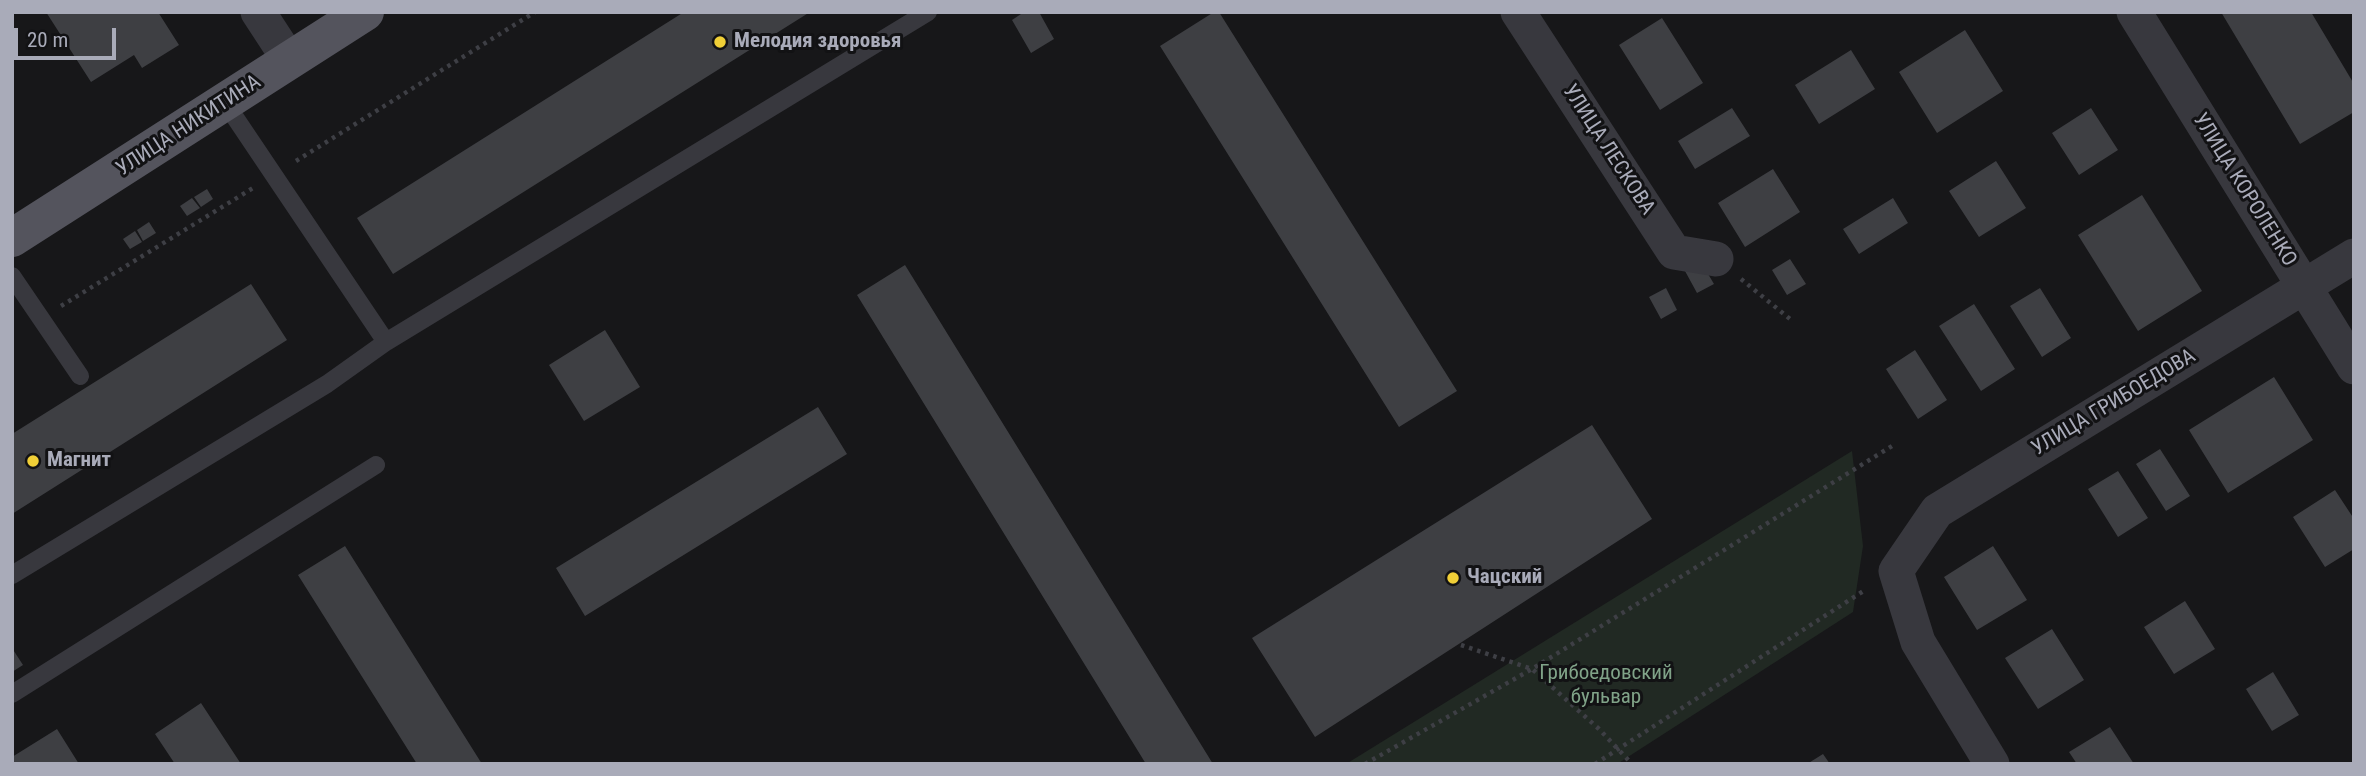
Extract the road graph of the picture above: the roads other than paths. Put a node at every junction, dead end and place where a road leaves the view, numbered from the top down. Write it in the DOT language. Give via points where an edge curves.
graph roads {
  1 [pos="258,12"];
  2 [pos="365,12"];
  3 [pos="928,12"];
  4 [pos="1518,12"];
  5 [pos="2134,12"];
  6 [pos="290,61"];
  7 [pos="226,104"];
  8 [pos="12,238"];
  9 [pos="2354,256"];
  10 [pos="1716,259"];
  11 [pos="12,276"];
  12 [pos="2305,287"];
  13 [pos="386,342"];
  14 [pos="2354,367"];
  15 [pos="80,376"];
  16 [pos="376,465"];
  17 [pos="12,575"];
  18 [pos="12,694"];
  19 [pos="1992,764"];
  1 -- 6 [label="street"];
  2 -- 6 [label="main road, УЛИЦА НИКИТИНА"];
  3 -- 13 [label="lane"];
  4 -- 10 [label="street, УЛИЦА ЛЕСКОВА" via="1674,252"];
  5 -- 12 [label="street, УЛИЦА КОРОЛЕНКО"];
  6 -- 7 [label="main road, УЛИЦА НИКИТИНА"];
  7 -- 8 [label="main road, УЛИЦА НИКИТИНА"];
  7 -- 13 [label="lane"];
  9 -- 12 [label="street, УЛИЦА ГРИБОЕДОВА"];
  11 -- 15 [label="lane"];
  12 -- 14 [label="street, УЛИЦА КОРОЛЕНКО"];
  12 -- 19 [label="street, УЛИЦА ГРИБОЕДОВА" via="1937,511 1896,570 1918,642"];
  13 -- 17 [label="lane" via="327,384"];
  16 -- 18 [label="lane"];
}
